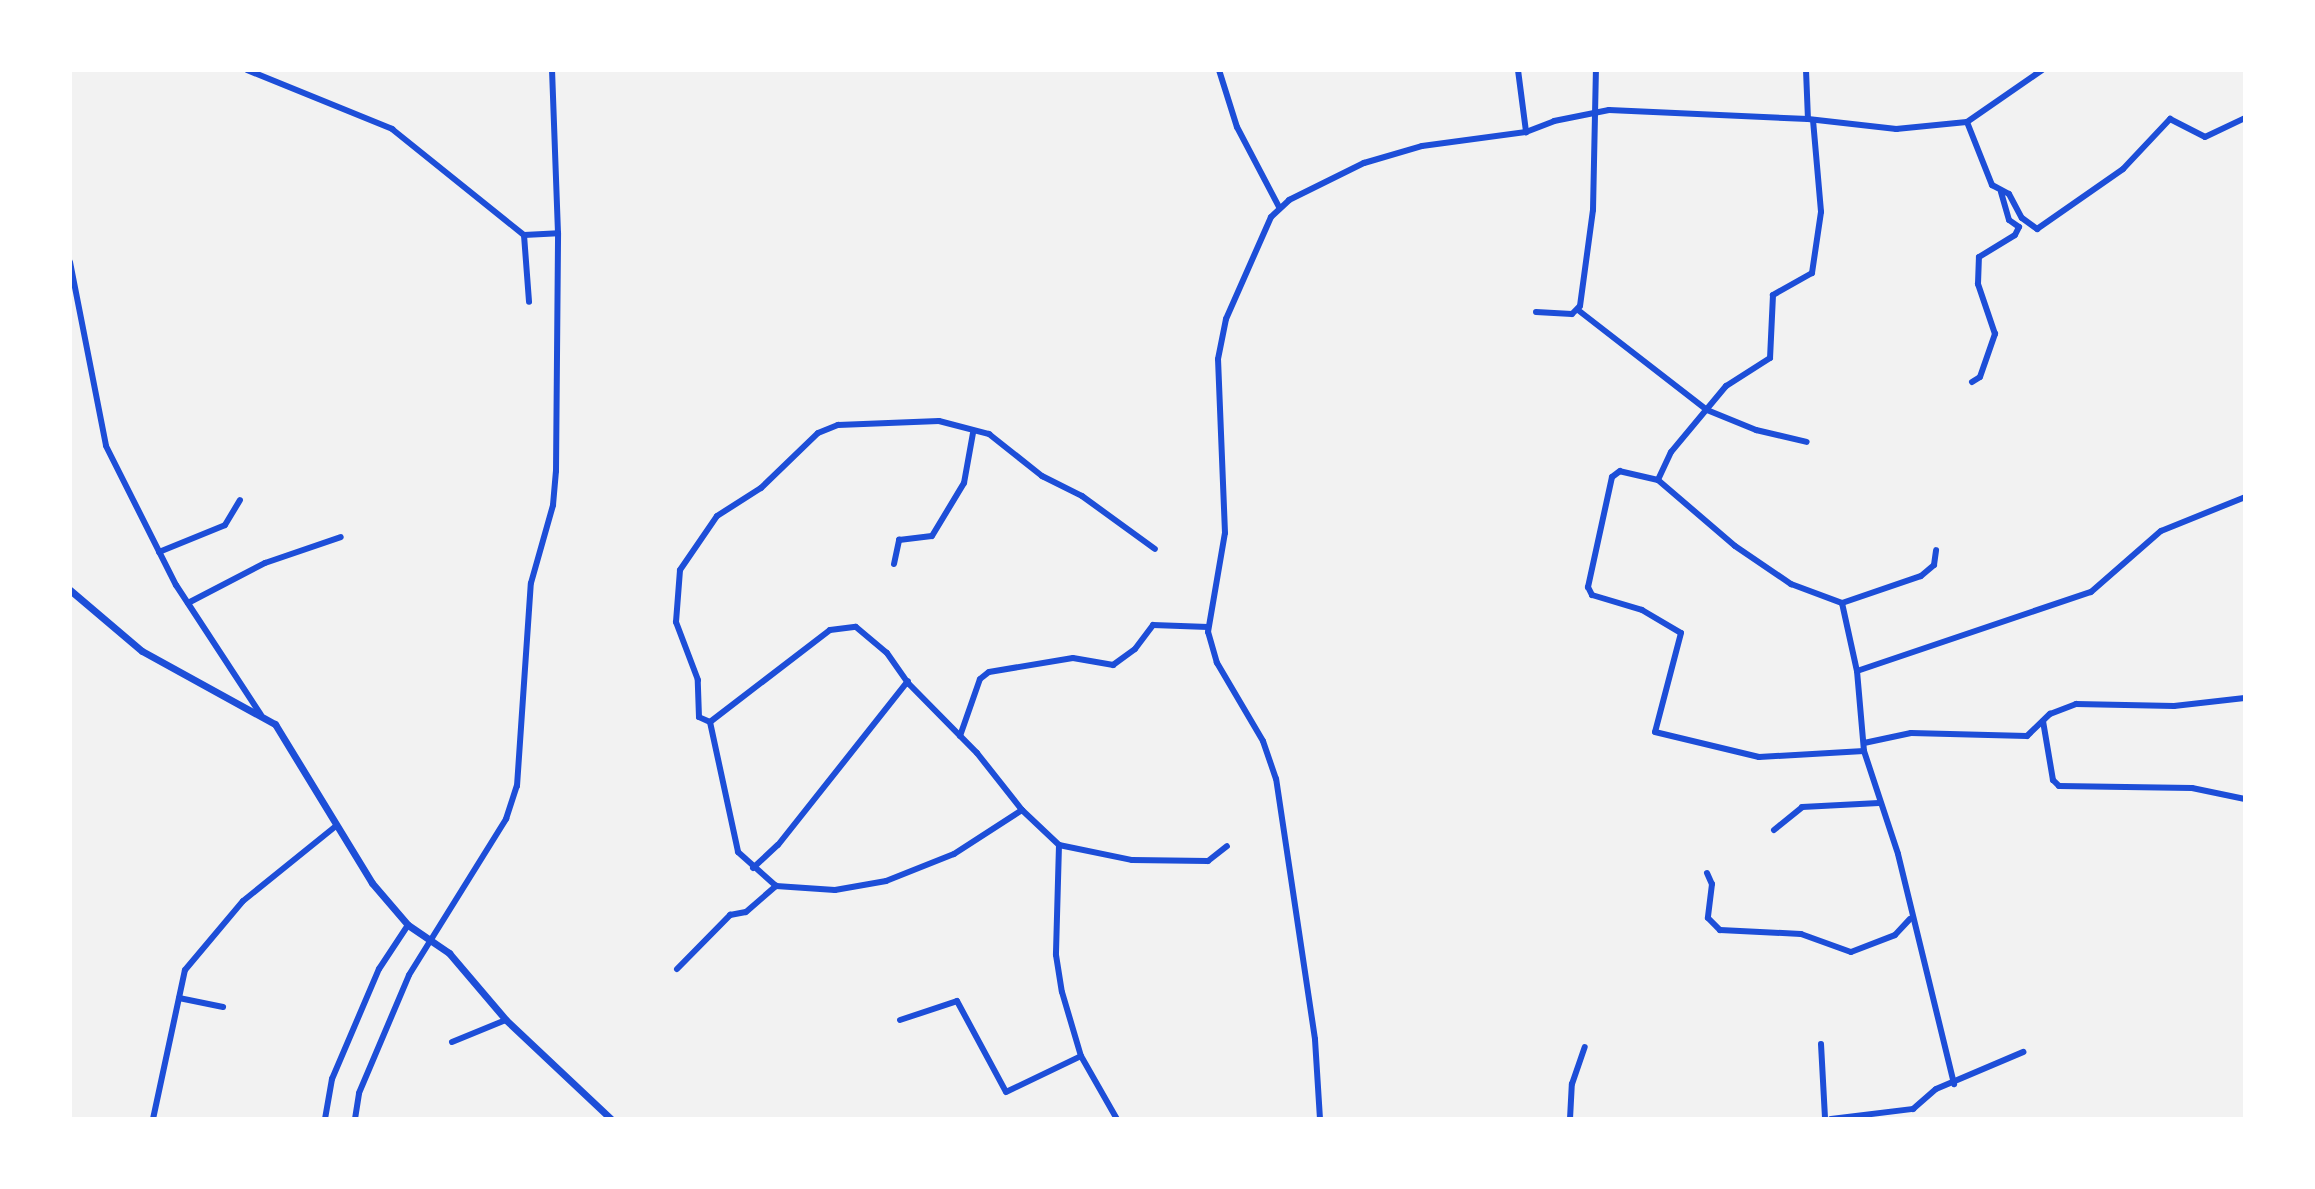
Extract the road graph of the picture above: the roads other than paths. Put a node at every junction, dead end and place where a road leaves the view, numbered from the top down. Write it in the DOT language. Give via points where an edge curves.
graph roads {
  1 [pos="247,70"];
  2 [pos="552,70"];
  3 [pos="1219,70"];
  4 [pos="1518,70"];
  5 [pos="1596,70"];
  6 [pos="1806,70"];
  7 [pos="2042,70"];
  8 [pos="1592,114"];
  9 [pos="2245,118"];
  10 [pos="1810,120"];
  11 [pos="1967,122"];
  12 [pos="1526,132"];
  13 [pos="2001,192"];
  14 [pos="1279,207"];
  15 [pos="558,233"];
  16 [pos="524,235"];
  17 [pos="70,262"];
  18 [pos="529,302"];
  19 [pos="1578,310"];
  20 [pos="1536,312"];
  21 [pos="1972,382"];
  22 [pos="1707,410"];
  23 [pos="973,433"];
  24 [pos="1807,442"];
  25 [pos="1658,480"];
  26 [pos="2245,497"];
  27 [pos="240,500"];
  28 [pos="341,537"];
  29 [pos="1155,549"];
  30 [pos="1936,550"];
  31 [pos="159,552"];
  32 [pos="894,564"];
  33 [pos="71,593"];
  34 [pos="188,603"];
  35 [pos="1842,603"];
  36 [pos="1208,627"];
  37 [pos="1857,671"];
  38 [pos="908,681"];
  39 [pos="2245,698"];
  40 [pos="261,715"];
  41 [pos="2043,721"];
  42 [pos="710,722"];
  43 [pos="960,736"];
  44 [pos="1864,747"];
  45 [pos="2245,799"];
  46 [pos="1879,803"];
  47 [pos="1022,810"];
  48 [pos="336,826"];
  49 [pos="1774,830"];
  50 [pos="1059,845"];
  51 [pos="1227,846"];
  52 [pos="753,868"];
  53 [pos="1707,873"];
  54 [pos="776,886"];
  55 [pos="1910,919"];
  56 [pos="411,926"];
  57 [pos="428,937"];
  58 [pos="677,969"];
  59 [pos="179,998"];
  60 [pos="223,1007"];
  61 [pos="506,1020"];
  62 [pos="900,1020"];
  63 [pos="452,1042"];
  64 [pos="1821,1044"];
  65 [pos="1585,1047"];
  66 [pos="2023,1052"];
  67 [pos="1081,1056"];
  68 [pos="1954,1084"];
  69 [pos="153,1119"];
  70 [pos="325,1119"];
  71 [pos="355,1119"];
  72 [pos="611,1119"];
  73 [pos="1117,1119"];
  74 [pos="1320,1119"];
  75 [pos="1570,1119"];
  76 [pos="1828,1119"];
  1 -- 16 [label="street" via="392,129"];
  2 -- 15 [label="street"];
  3 -- 14 [label="street" via="1237,127"];
  4 -- 12 [label="street"];
  5 -- 8 [label="street"];
  6 -- 10 [label="street"];
  7 -- 11 [label="street"];
  8 -- 10 [label="street"];
  8 -- 12 [label="street"];
  8 -- 19 [label="street" via="1593,210"];
  9 -- 13 [label="street" via="2205,137 2170,119 2123,169 2037,229"];
  10 -- 11 [label="street" via="1896,129"];
  10 -- 22 [label="street" via="1821,212 1812,273 1773,295 1770,358 1729,383"];
  11 -- 13 [label="street" via="1992,185"];
  12 -- 14 [label="street" via="1422,146 1364,163"];
  13 -- 21 [label="street" via="2009,220 2019,227 1979,257 1978,284 1995,334 1980,377"];
  14 -- 36 [label="street" via="1260,238 1220,342 1225,533"];
  15 -- 16 [label="street"];
  15 -- 57 [label="street" via="554,493 531,583 517,786 506,819"];
  16 -- 18 [label="street"];
  17 -- 31 [label="street" via="106,446"];
  19 -- 20 [label="street"];
  19 -- 22 [label="street"];
  22 -- 24 [label="street" via="1756,430"];
  22 -- 25 [label="street" via="1671,452"];
  23 -- 29 [label="street" via="989,434 1042,476 1082,496"];
  23 -- 32 [label="street" via="964,483 932,536 899,540"];
  23 -- 42 [label="street" via="939,421 838,425 818,433 761,488 712,521 680,570 676,587 676,622 698,680 699,717"];
  25 -- 35 [label="street" via="1735,546 1791,584"];
  25 -- 44 [label="street" via="1620,471 1612,477 1588,587 1592,595 1642,610 1681,633 1655,732 1759,757"];
  26 -- 37 [label="street" via="2161,531 2091,592"];
  27 -- 31 [label="street" via="225,525"];
  28 -- 34 [label="street" via="265,563"];
  30 -- 35 [label="street" via="1934,565 1921,576"];
  31 -- 34 [label="street"];
  33 -- 40 [label="street" via="142,651"];
  34 -- 40 [label="street"];
  35 -- 37 [label="street"];
  36 -- 43 [label="street" via="1153,625 1135,649 1113,665 1073,658 989,672 980,679"];
  36 -- 74 [label="street" via="1217,663 1263,741 1276,779 1315,1039"];
  37 -- 44 [label="street"];
  38 -- 42 [label="street" via="869,635 856,627 838,627"];
  38 -- 43 [label="street"];
  38 -- 52 [label="street" via="778,845"];
  39 -- 41 [label="street" via="2174,706 2076,704"];
  40 -- 48 [label="street" via="288,738"];
  41 -- 44 [label="street" via="2027,736 1900,733"];
  41 -- 45 [label="street" via="2053,780 2059,786 2192,788"];
  42 -- 52 [label="street" via="738,852"];
  43 -- 47 [label="street"];
  44 -- 46 [label="street"];
  46 -- 49 [label="street" via="1802,807"];
  46 -- 55 [label="street" via="1898,854"];
  47 -- 50 [label="street"];
  47 -- 54 [label="street" via="954,854 909,874 835,890"];
  48 -- 56 [label="street" via="372,883"];
  48 -- 59 [label="street" via="243,901 185,970"];
  50 -- 51 [label="street" via="1162,863 1208,861"];
  50 -- 67 [label="street" via="1056,955"];
  52 -- 54 [label="street"];
  53 -- 55 [label="street" via="1712,884 1708,918 1720,930 1801,934 1851,952 1895,935"];
  54 -- 58 [label="street" via="746,912 730,915"];
  55 -- 68 [label="street"];
  56 -- 57 [label="street"];
  56 -- 70 [label="street" via="379,969 332,1079"];
  57 -- 61 [label="street"];
  57 -- 71 [label="street" via="388,1019 359,1093"];
  59 -- 60 [label="street"];
  59 -- 69 [label="street"];
  61 -- 63 [label="street"];
  61 -- 72 [label="street"];
  62 -- 67 [label="street" via="957,1001 1006,1092"];
  64 -- 76 [label="street"];
  65 -- 75 [label="street" via="1572,1084"];
  66 -- 68 [label="street"];
  67 -- 73 [label="street"];
  68 -- 76 [label="street" via="1936,1089 1913,1109"];
}
